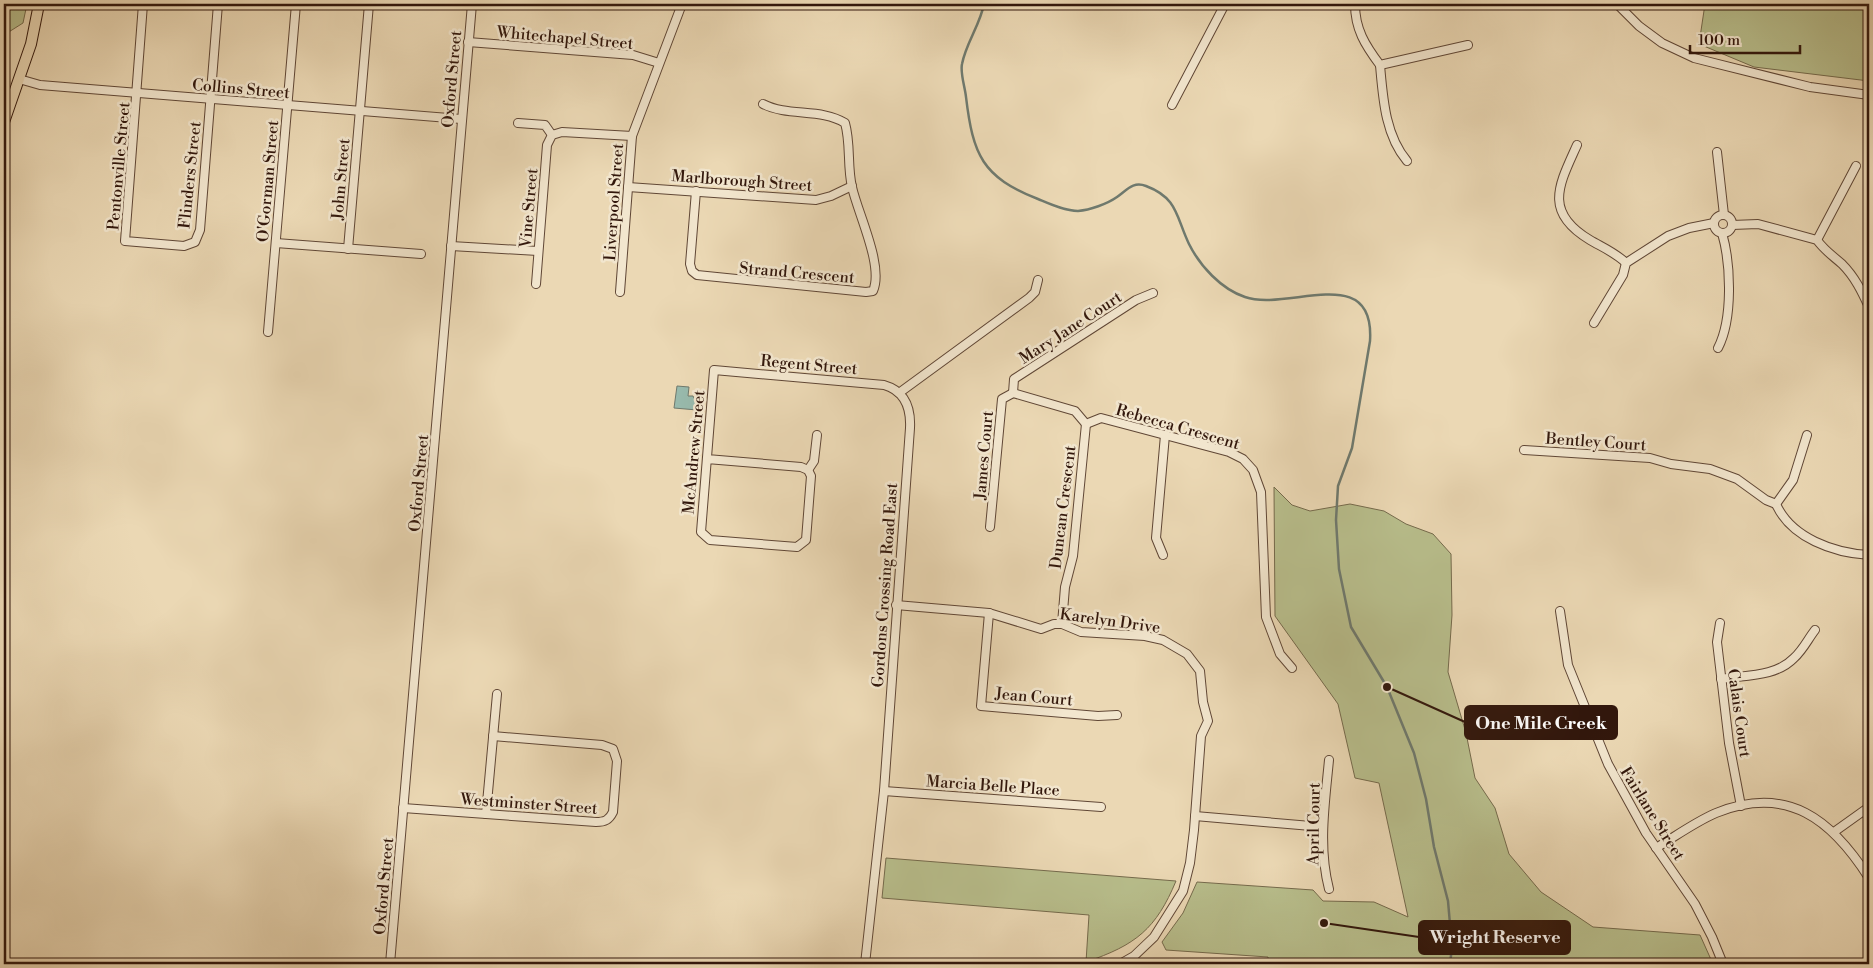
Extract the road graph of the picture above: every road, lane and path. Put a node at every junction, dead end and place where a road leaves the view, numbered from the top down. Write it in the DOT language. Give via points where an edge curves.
graph roads {
  1 [pos="144,4"];
  2 [pos="218,4"];
  3 [pos="296,4"];
  4 [pos="369,4"];
  5 [pos="472,4"];
  6 [pos="682,4"];
  7 [pos="1225,4"];
  8 [pos="1355,4"];
  9 [pos="1617,4"];
  10 [pos="38,8"];
  11 [pos="468,42"];
  12 [pos="1468,45"];
  13 [pos="659,63"];
  14 [pos="1380,65"];
  15 [pos="19,79"];
  16 [pos="137,93"];
  17 [pos="1869,95"];
  18 [pos="210,100"];
  19 [pos="763,104"];
  20 [pos="1172,105"];
  21 [pos="288,106"];
  22 [pos="359,112"];
  23 [pos="461,119"];
  24 [pos="4,122"];
  25 [pos="518,123"];
  26 [pos="552,135"];
  27 [pos="632,136"];
  28 [pos="1577,145"];
  29 [pos="1717,152"];
  30 [pos="1407,161"];
  31 [pos="1856,166"];
  32 [pos="852,186"];
  33 [pos="628,187"];
  34 [pos="696,191"];
  35 [pos="1724,215"];
  36 [pos="1714,223"];
  37 [pos="1732,225"];
  38 [pos="1722,233"];
  39 [pos="1817,240"];
  40 [pos="125,241"];
  41 [pos="276,243"];
  42 [pos="451,246"];
  43 [pos="348,249"];
  44 [pos="538,251"];
  45 [pos="421,254"];
  46 [pos="1626,263"];
  47 [pos="1038,280"];
  48 [pos="536,284"];
  49 [pos="620,292"];
  50 [pos="1153,293"];
  51 [pos="1869,308"];
  52 [pos="1594,323"];
  53 [pos="268,332"];
  54 [pos="1718,348"];
  55 [pos="714,370"];
  56 [pos="899,392"];
  57 [pos="1013,393"];
  58 [pos="1086,424"];
  59 [pos="817,435"];
  60 [pos="1165,435"];
  61 [pos="1807,435"];
  62 [pos="1524,450"];
  63 [pos="707,459"];
  64 [pos="808,470"];
  65 [pos="1776,504"];
  66 [pos="990,527"];
  67 [pos="1163,555"];
  68 [pos="1869,555"];
  69 [pos="896,605"];
  70 [pos="1560,611"];
  71 [pos="989,614"];
  72 [pos="1720,623"];
  73 [pos="1062,624"];
  74 [pos="1815,630"];
  75 [pos="1292,668"];
  76 [pos="1721,679"];
  77 [pos="497,694"];
  78 [pos="1117,715"];
  79 [pos="493,736"];
  80 [pos="1329,760"];
  81 [pos="884,791"];
  82 [pos="1741,806"];
  83 [pos="1101,807"];
  84 [pos="1869,807"];
  85 [pos="403,808"];
  86 [pos="486,814"];
  87 [pos="1195,816"];
  88 [pos="1323,827"];
  89 [pos="1834,832"];
  90 [pos="1656,848"];
  91 [pos="1869,878"];
  92 [pos="1329,889"];
  93 [pos="390,964"];
  94 [pos="865,964"];
  95 [pos="1120,964"];
  96 [pos="1723,964"];
  1 -- 16 [label="street, Pentonville Street"];
  2 -- 18 [label="street"];
  3 -- 21 [label="street, O'Gorman Street"];
  4 -- 22 [label="street, John Street"];
  5 -- 11 [label="street, Oxford Street"];
  6 -- 13 [label="street, Liverpool Street"];
  7 -- 20 [label="street"];
  8 -- 14 [label="street" via="1355,22 1365,45"];
  9 -- 17 [label="street" via="1662,43 1694,58 1810,87"];
  10 -- 15 [label="main road" via="31,44"];
  11 -- 13 [label="street, Whitechapel Street" via="633,55"];
  11 -- 23 [label="street, Oxford Street"];
  12 -- 14 [label="street"];
  13 -- 27 [label="street, Liverpool Street"];
  14 -- 30 [label="street" via="1392,139"];
  15 -- 16 [label="street, Collins Street" via="40,85"];
  15 -- 24 [label="main road"];
  16 -- 18 [label="street, Collins Street"];
  16 -- 40 [label="street, Pentonville Street"];
  18 -- 21 [label="street, Collins Street"];
  18 -- 40 [label="street, Flinders Street" via="200,230 195,242 184,246"];
  19 -- 32 [label="street" via="776,111 836,117 845,123"];
  21 -- 22 [label="street, Collins Street"];
  21 -- 41 [label="street, O'Gorman Street"];
  22 -- 23 [label="street, Collins Street"];
  22 -- 43 [label="street, John Street"];
  23 -- 42 [label="street, Oxford Street"];
  25 -- 26 [label="street" via="544,125"];
  26 -- 27 [label="street" via="562,132"];
  26 -- 44 [label="street, Vine Street" via="547,145"];
  27 -- 33 [label="street, Liverpool Street"];
  28 -- 46 [label="street" via="1559,190 1562,214 1575,230"];
  29 -- 35 [label="street"];
  31 -- 39 [label="street"];
  32 -- 34 [label="street, Marlborough Street" via="816,200"];
  32 -- 34 [label="street, Strand Crescent" via="876,271 873,291 697,275 692,272 690,264"];
  33 -- 34 [label="street, Marlborough Street"];
  33 -- 49 [label="street, Liverpool Street"];
  35 -- 36 [label="street" via="1716,218"];
  35 -- 37 [label="street" via="1730,217"];
  36 -- 38 [label="street"];
  36 -- 46 [label="street" via="1668,236"];
  37 -- 38 [label="street" via="1730,230"];
  37 -- 39 [label="street" via="1758,224"];
  38 -- 54 [label="street" via="1728,298 1725,330"];
  39 -- 51 [label="street" via="1852,275"];
  41 -- 43 [label="street"];
  41 -- 53 [label="street, O'Gorman Street"];
  42 -- 44 [label="street"];
  42 -- 85 [label="street, Oxford Street"];
  43 -- 45 [label="street"];
  44 -- 48 [label="street, Vine Street"];
  46 -- 52 [label="street" via="1623,275"];
  47 -- 56 [label="street" via="1035,292 1029,298"];
  50 -- 57 [label="street, Mary Jane Court" via="1136,300 1014,379"];
  55 -- 56 [label="street, Regent Street" via="879,384"];
  55 -- 63 [label="street, McAndrew Street"];
  56 -- 69 [label="street, Gordons Crossing Road East" via="908,405 911,420"];
  57 -- 58 [label="street" via="1075,412"];
  57 -- 66 [label="street, James Court" via="1002,399"];
  58 -- 60 [label="street, Rebecca Crescent" via="1101,418"];
  58 -- 73 [label="street, Duncan Crescent" via="1073,556 1065,587"];
  59 -- 64 [label="street" via="814,461"];
  60 -- 67 [label="street" via="1156,538"];
  60 -- 75 [label="street, Rebecca Crescent" via="1230,452 1253,470 1261,492 1266,617 1280,654"];
  61 -- 65 [label="street" via="1793,480"];
  62 -- 65 [label="street, Bentley Court" via="1650,458 1710,469 1737,479"];
  63 -- 64 [label="street"];
  63 -- 64 [label="street, McAndrew Street" via="700,529 710,540 801,545 806,540 811,476"];
  65 -- 68 [label="street" via="1783,517 1814,541 1842,552"];
  69 -- 71 [label="street, Karelyn Drive"];
  69 -- 81 [label="street, Gordons Crossing Road East"];
  70 -- 90 [label="street, Fairlane Street" via="1568,665 1594,732 1620,788"];
  71 -- 73 [label="street, Karelyn Drive" via="1041,629"];
  71 -- 78 [label="street, Jean Court" via="981,706"];
  72 -- 76 [label="street, Calais Court" via="1717,642"];
  73 -- 87 [label="street, Karelyn Drive" via="1080,632 1164,640 1187,654 1200,671 1208,721 1200,736"];
  74 -- 76 [label="street" via="1794,659 1781,668"];
  76 -- 82 [label="street, Calais Court"];
  77 -- 79 [label="street"];
  79 -- 86 [label="street"];
  79 -- 86 [label="street, Westminster Street" via="602,745 613,749 617,761 613,812 606,821 596,822"];
  80 -- 88 [label="street, April Court"];
  81 -- 83 [label="street, Marcia Belle Place"];
  81 -- 94 [label="street, Gordons Crossing Road East"];
  82 -- 89 [label="street" via="1764,803 1788,807 1812,816"];
  82 -- 90 [label="street" via="1715,814"];
  84 -- 89 [label="street"];
  85 -- 86 [label="street, Westminster Street"];
  85 -- 93 [label="street, Oxford Street"];
  87 -- 88 [label="street"];
  87 -- 95 [label="street, Karelyn Drive" via="1183,891 1154,937"];
  88 -- 92 [label="street, April Court" via="1324,871"];
  89 -- 91 [label="street" via="1852,851"];
  90 -- 96 [label="street, Fairlane Street" via="1695,904"];
}
